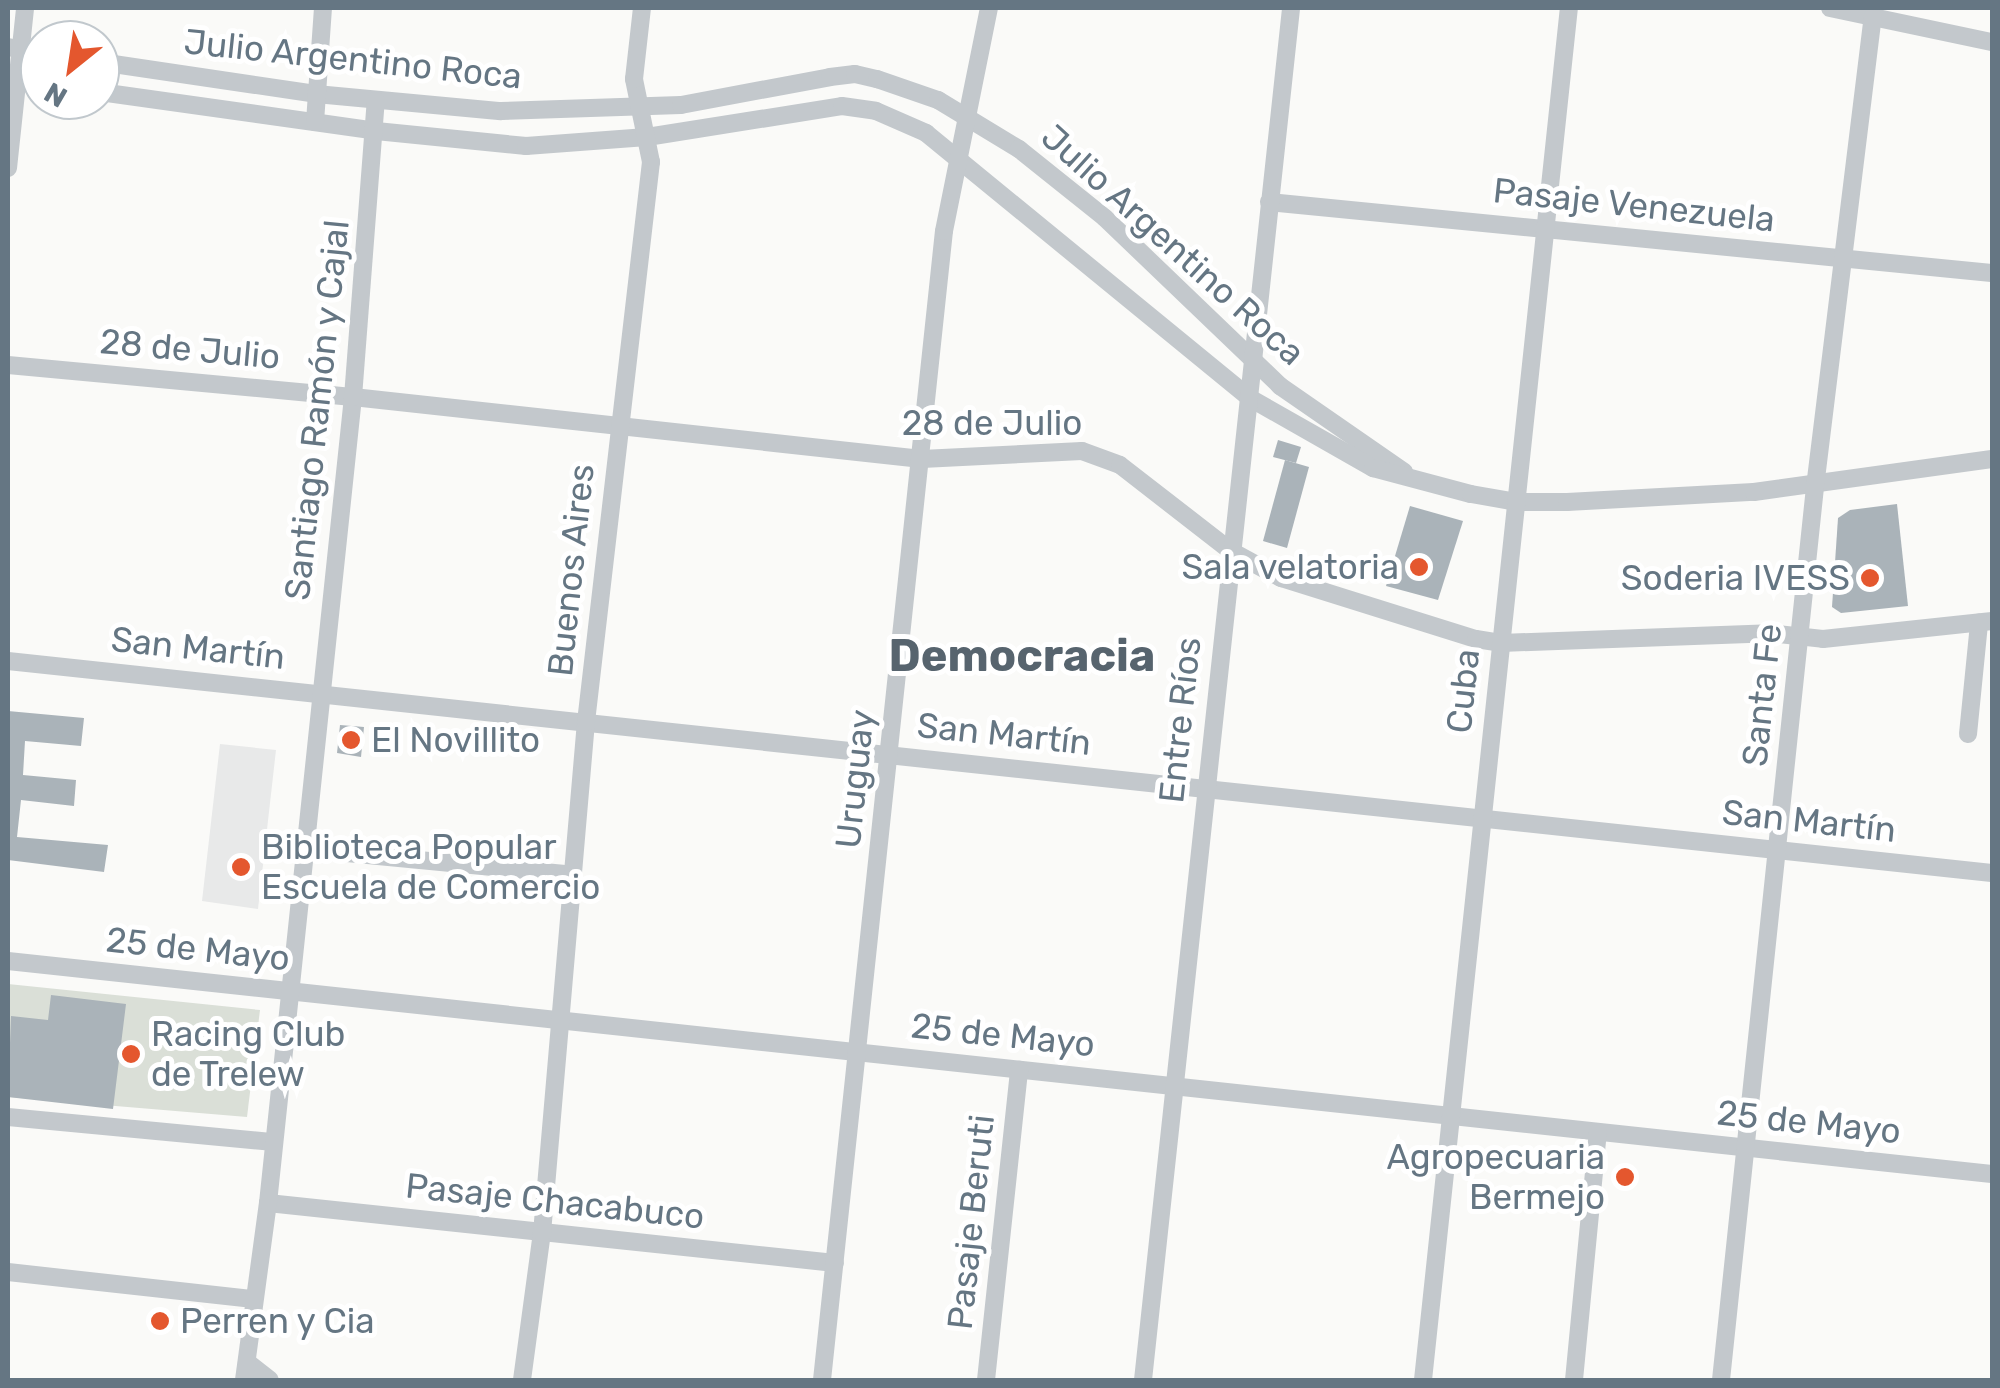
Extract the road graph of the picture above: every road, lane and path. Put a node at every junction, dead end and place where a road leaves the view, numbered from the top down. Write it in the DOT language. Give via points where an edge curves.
graph roads {
  1 [pos="25,8"];
  2 [pos="323,8"];
  3 [pos="642,8"];
  4 [pos="989,8"];
  5 [pos="1292,8"];
  6 [pos="1569,8"];
  7 [pos="1830,8"];
  8 [pos="1873,17"];
  9 [pos="1992,42"];
  10 [pos="14,49"];
  11 [pos="120,65"];
  12 [pos="13,80"];
  13 [pos="316,94"];
  14 [pos="120,95"];
  15 [pos="376,101"];
  16 [pos="638,108"];
  17 [pos="969,116"];
  18 [pos="314,122"];
  19 [pos="376,130"];
  20 [pos="647,137"];
  21 [pos="960,160"];
  22 [pos="8,168"];
  23 [pos="1270,202"];
  24 [pos="1545,230"];
  25 [pos="1841,258"];
  26 [pos="1992,272"];
  27 [pos="1252,362"];
  28 [pos="8,364"];
  29 [pos="353,397"];
  30 [pos="1248,398"];
  31 [pos="620,425"];
  32 [pos="922,460"];
  33 [pos="1992,460"];
  34 [pos="1417,481"];
  35 [pos="1814,487"];
  36 [pos="1516,502"];
  37 [pos="1232,551"];
  38 [pos="1986,622"];
  39 [pos="1801,637"];
  40 [pos="1501,642"];
  41 [pos="8,661"];
  42 [pos="322,693"];
  43 [pos="586,722"];
  44 [pos="1968,734"];
  45 [pos="890,754"];
  46 [pos="1204,788"];
  47 [pos="1482,818"];
  48 [pos="305,849"];
  49 [pos="1780,850"];
  50 [pos="1992,873"];
  51 [pos="573,875"];
  52 [pos="8,961"];
  53 [pos="290,991"];
  54 [pos="561,1020"];
  55 [pos="858,1052"];
  56 [pos="1020,1070"];
  57 [pos="1173,1086"];
  58 [pos="8,1116"];
  59 [pos="1451,1116"];
  60 [pos="1598,1132"];
  61 [pos="274,1142"];
  62 [pos="1747,1148"];
  63 [pos="1992,1174"];
  64 [pos="268,1203"];
  65 [pos="542,1234"];
  66 [pos="835,1263"];
  67 [pos="8,1272"];
  68 [pos="254,1299"];
  69 [pos="246,1371"];
  70 [pos="270,1380"];
  71 [pos="522,1380"];
  72 [pos="822,1380"];
  73 [pos="986,1380"];
  74 [pos="1143,1380"];
  75 [pos="1423,1380"];
  76 [pos="1574,1380"];
  77 [pos="1721,1380"];
  1 -- 10 [label="street"];
  2 -- 13 [label="street"];
  3 -- 16 [label="street, Buenos Aires" via="634,79"];
  4 -- 17 [label="street, Uruguay"];
  5 -- 23 [label="street, Entre Ríos"];
  6 -- 24 [label="street, Cuba"];
  7 -- 8 [label="street"];
  8 -- 9 [label="street"];
  8 -- 25 [label="street, Santa Fe"];
  10 -- 12 [label="street"];
  11 -- 13 [label="street, Julio Argentino Roca"];
  12 -- 22 [label="street"];
  13 -- 15 [label="street, Julio Argentino Roca"];
  13 -- 18 [label="street"];
  14 -- 18 [label="street, Julio Argentino Roca"];
  15 -- 16 [label="street, Julio Argentino Roca" via="501,110"];
  15 -- 19 [label="street, Santiago Ramón y Cajal"];
  16 -- 17 [label="street, Julio Argentino Roca" via="855,74"];
  16 -- 20 [label="street, Buenos Aires"];
  17 -- 21 [label="street, Uruguay"];
  17 -- 27 [label="street, Julio Argentino Roca" via="1105,218"];
  18 -- 19 [label="street, Julio Argentino Roca"];
  19 -- 20 [label="street, Julio Argentino Roca" via="526,146"];
  19 -- 29 [label="street, Santiago Ramón y Cajal"];
  20 -- 21 [label="street, Julio Argentino Roca" via="858,106 902,120"];
  20 -- 31 [label="street, Buenos Aires" via="650,162"];
  21 -- 30 [label="street, Julio Argentino Roca"];
  21 -- 32 [label="street, Uruguay" via="944,231"];
  23 -- 24 [label="street, Pasaje Venezuela"];
  23 -- 27 [label="street, Entre Ríos"];
  24 -- 25 [label="street, Pasaje Venezuela"];
  24 -- 36 [label="street, Cuba"];
  25 -- 26 [label="street, Pasaje Venezuela"];
  25 -- 35 [label="street, Santa Fe"];
  27 -- 30 [label="street, Entre Ríos"];
  27 -- 34 [label="street, Julio Argentino Roca"];
  28 -- 29 [label="street, 28 de Julio"];
  29 -- 31 [label="street, 28 de Julio"];
  29 -- 42 [label="street, Santiago Ramón y Cajal"];
  30 -- 34 [label="street, Julio Argentino Roca" via="1373,468"];
  30 -- 37 [label="street, Entre Ríos"];
  31 -- 32 [label="street, 28 de Julio"];
  31 -- 43 [label="street, Buenos Aires"];
  32 -- 37 [label="street, 28 de Julio" via="1066,449 1099,456"];
  32 -- 45 [label="street, Uruguay"];
  33 -- 35 [label="street, Julio Argentino Roca"];
  34 -- 36 [label="street, Julio Argentino Roca"];
  35 -- 36 [label="street, Julio Argentino Roca"];
  35 -- 39 [label="street, Santa Fe"];
  36 -- 40 [label="street, Cuba"];
  37 -- 40 [label="street, 28 de Julio" via="1304,588"];
  37 -- 46 [label="street, Entre Ríos"];
  38 -- 39 [label="street, 28 de Julio"];
  38 -- 44 [label="street"];
  39 -- 40 [label="street, 28 de Julio" via="1769,632"];
  39 -- 49 [label="street, Santa Fe"];
  40 -- 47 [label="street, Cuba"];
  41 -- 42 [label="street, San Martín"];
  42 -- 43 [label="street, San Martín"];
  42 -- 48 [label="street, Santiago Ramón y Cajal"];
  43 -- 45 [label="street, San Martín"];
  43 -- 51 [label="street, Buenos Aires"];
  45 -- 46 [label="street, San Martín"];
  45 -- 55 [label="street, Uruguay"];
  46 -- 47 [label="street, San Martín"];
  46 -- 57 [label="street, Entre Ríos"];
  47 -- 49 [label="street, San Martín"];
  47 -- 59 [label="street, Cuba"];
  48 -- 51 [label="street"];
  48 -- 53 [label="street, Santiago Ramón y Cajal"];
  49 -- 50 [label="street, San Martín"];
  49 -- 62 [label="street, Santa Fe"];
  51 -- 54 [label="street, Buenos Aires"];
  52 -- 53 [label="street, 25 de Mayo"];
  53 -- 54 [label="street, 25 de Mayo"];
  53 -- 61 [label="street, Santiago Ramón y Cajal"];
  54 -- 55 [label="street, 25 de Mayo"];
  54 -- 65 [label="street, Buenos Aires"];
  55 -- 56 [label="street, 25 de Mayo"];
  55 -- 66 [label="street, Uruguay"];
  56 -- 57 [label="street, 25 de Mayo"];
  56 -- 73 [label="street, Pasaje Beruti"];
  57 -- 59 [label="street, 25 de Mayo"];
  57 -- 74 [label="street, Entre Ríos"];
  58 -- 61 [label="street"];
  59 -- 60 [label="street, 25 de Mayo"];
  59 -- 75 [label="street, Cuba"];
  60 -- 62 [label="street, 25 de Mayo"];
  60 -- 76 [label="street"];
  61 -- 64 [label="street, Santiago Ramón y Cajal"];
  62 -- 63 [label="street, 25 de Mayo"];
  62 -- 77 [label="street, Santa Fe"];
  64 -- 65 [label="street, Pasaje Chacabuco"];
  64 -- 68 [label="street, Santiago Ramón y Cajal"];
  65 -- 66 [label="street, Pasaje Chacabuco"];
  65 -- 71 [label="street, Buenos Aires"];
  66 -- 72 [label="street, Uruguay"];
  67 -- 68 [label="street"];
  68 -- 69 [label="street, Santiago Ramón y Cajal"];
  69 -- 70 [label="street"];
}
